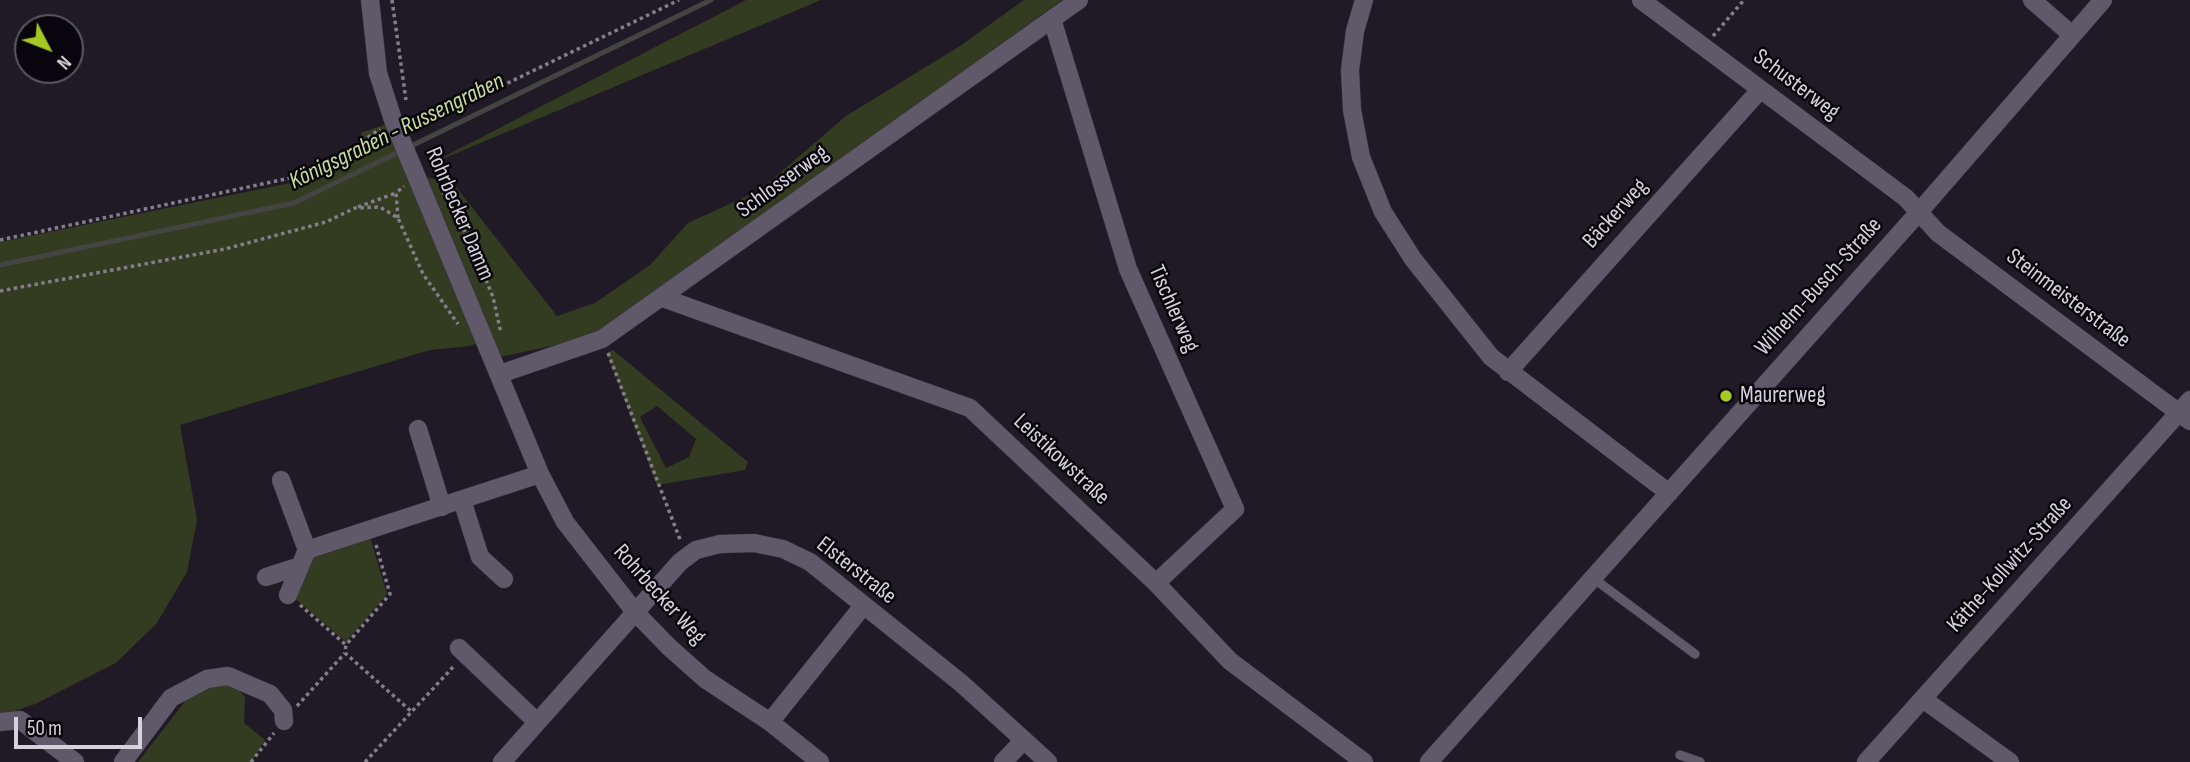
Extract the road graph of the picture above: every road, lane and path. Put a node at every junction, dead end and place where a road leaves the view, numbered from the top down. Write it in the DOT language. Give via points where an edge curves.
graph roads {
  1 [pos="370,0"];
  2 [pos="392,0"];
  3 [pos="679,0"];
  4 [pos="1079,0"];
  5 [pos="1364,0"];
  6 [pos="1642,0"];
  7 [pos="1744,0"];
  8 [pos="2032,0"];
  9 [pos="2104,0"];
  10 [pos="1052,19"];
  11 [pos="2072,35"];
  12 [pos="1704,47"];
  13 [pos="1760,90"];
  14 [pos="407,106"];
  15 [pos="400,125"];
  16 [pos="414,172"];
  17 [pos="438,185"];
  18 [pos="396,193"];
  19 [pos="355,208"];
  20 [pos="1919,212"];
  21 [pos="398,218"];
  22 [pos="0,240"];
  23 [pos="0,291"];
  24 [pos="663,298"];
  25 [pos="464,330"];
  26 [pos="602,339"];
  27 [pos="498,369"];
  28 [pos="1508,372"];
  29 [pos="2186,411"];
  30 [pos="418,429"];
  31 [pos="540,474"];
  32 [pos="281,480"];
  33 [pos="1669,493"];
  34 [pos="462,500"];
  35 [pos="442,507"];
  36 [pos="371,530"];
  37 [pos="687,557"];
  38 [pos="303,558"];
  39 [pos="266,577"];
  40 [pos="1593,578"];
  41 [pos="505,579"];
  42 [pos="1156,583"];
  43 [pos="288,595"];
  44 [pos="863,606"];
  45 [pos="635,612"];
  46 [pos="346,645"];
  47 [pos="463,651"];
  48 [pos="345,653"];
  49 [pos="1695,654"];
  50 [pos="1923,699"];
  51 [pos="412,712"];
  52 [pos="284,721"];
  53 [pos="1,722"];
  54 [pos="537,722"];
  55 [pos="770,722"];
  56 [pos="1024,740"];
  57 [pos="1680,755"];
  58 [pos="75,762"];
  59 [pos="123,762"];
  60 [pos="251,762"];
  61 [pos="365,762"];
  62 [pos="502,762"];
  63 [pos="820,762"];
  64 [pos="1003,762"];
  65 [pos="1048,762"];
  66 [pos="1364,762"];
  67 [pos="1430,762"];
  68 [pos="1700,762"];
  69 [pos="1866,762"];
  70 [pos="2010,762"];
  1 -- 15 [label="street, Rohrbecker Damm" via="379,73"];
  2 -- 14 [label="path"];
  3 -- 15 [label="path" via="408,131"];
  4 -- 10 [label="street, Schlosserweg"];
  5 -- 28 [label="street" via="1350,70 1361,157 1383,212 1413,259 1475,341"];
  6 -- 12 [label="street, Schusterweg"];
  7 -- 12 [label="path"];
  8 -- 11 [label="street"];
  9 -- 11 [label="street, Wilhelm-Busch-Straße"];
  10 -- 24 [label="street, Schlosserweg"];
  10 -- 42 [label="street, Tischlerweg" via="1128,269 1235,509"];
  11 -- 20 [label="street, Wilhelm-Busch-Straße"];
  12 -- 13 [label="street, Schusterweg"];
  13 -- 20 [label="street, Schusterweg"];
  13 -- 28 [label="street, Bäckerweg"];
  15 -- 16 [label="street, Rohrbecker Damm"];
  15 -- 22 [label="path" via="295,177"];
  16 -- 18 [label="path"];
  16 -- 27 [label="street, Rohrbecker Damm"];
  17 -- 27 [label="path" via="470,242 493,297 501,327"];
  18 -- 19 [label="path"];
  18 -- 21 [label="path"];
  19 -- 21 [label="path" via="380,207"];
  19 -- 23 [label="path" via="326,222 225,249"];
  20 -- 29 [label="street, Steinmeisterstraße" via="1938,233"];
  20 -- 33 [label="street, Wilhelm-Busch-Straße"];
  21 -- 25 [label="path" via="423,274"];
  24 -- 26 [label="street, Schlosserweg"];
  24 -- 42 [label="street, Leistikowstraße" via="970,408"];
  26 -- 27 [label="street, Schlosserweg"];
  26 -- 37 [label="path"];
  27 -- 31 [label="street, Rohrbecker Weg"];
  28 -- 33 [label="street"];
  29 -- 50 [label="street, Käthe-Kollwitz-Straße"];
  30 -- 35 [label="street"];
  31 -- 34 [label="street"];
  31 -- 45 [label="street, Rohrbecker Weg" via="565,522"];
  32 -- 38 [label="street"];
  33 -- 40 [label="street, Wilhelm-Busch-Straße"];
  34 -- 35 [label="street"];
  34 -- 41 [label="street" via="480,557"];
  35 -- 36 [label="street"];
  36 -- 38 [label="street"];
  36 -- 46 [label="path" via="390,594"];
  37 -- 44 [label="street, Elsterstraße" via="720,544 754,543 783,549 810,562"];
  37 -- 45 [label="street, Elsterstraße"];
  38 -- 39 [label="street"];
  38 -- 43 [label="street"];
  40 -- 49 [label="lane"];
  40 -- 67 [label="street, Wilhelm-Busch-Straße"];
  42 -- 66 [label="street, Leistikowstraße" via="1230,661"];
  43 -- 46 [label="path"];
  44 -- 55 [label="street"];
  44 -- 56 [label="street, Elsterstraße" via="961,683"];
  45 -- 54 [label="street, Elsterstraße"];
  45 -- 55 [label="street, Rohrbecker Weg" via="705,679"];
  46 -- 48 [label="path"];
  47 -- 51 [label="path"];
  47 -- 54 [label="street"];
  48 -- 51 [label="path"];
  48 -- 52 [label="path"];
  50 -- 69 [label="street, Käthe-Kollwitz-Straße"];
  50 -- 70 [label="street"];
  51 -- 61 [label="path"];
  52 -- 59 [label="street" via="283,710 270,694 228,676 207,679 171,698"];
  52 -- 60 [label="path"];
  53 -- 58 [label="street" via="20,720"];
  54 -- 62 [label="street, Elsterstraße"];
  55 -- 63 [label="street, Rohrbecker Weg"];
  56 -- 64 [label="street"];
  56 -- 65 [label="street, Elsterstraße"];
  57 -- 68 [label="lane"];
}
